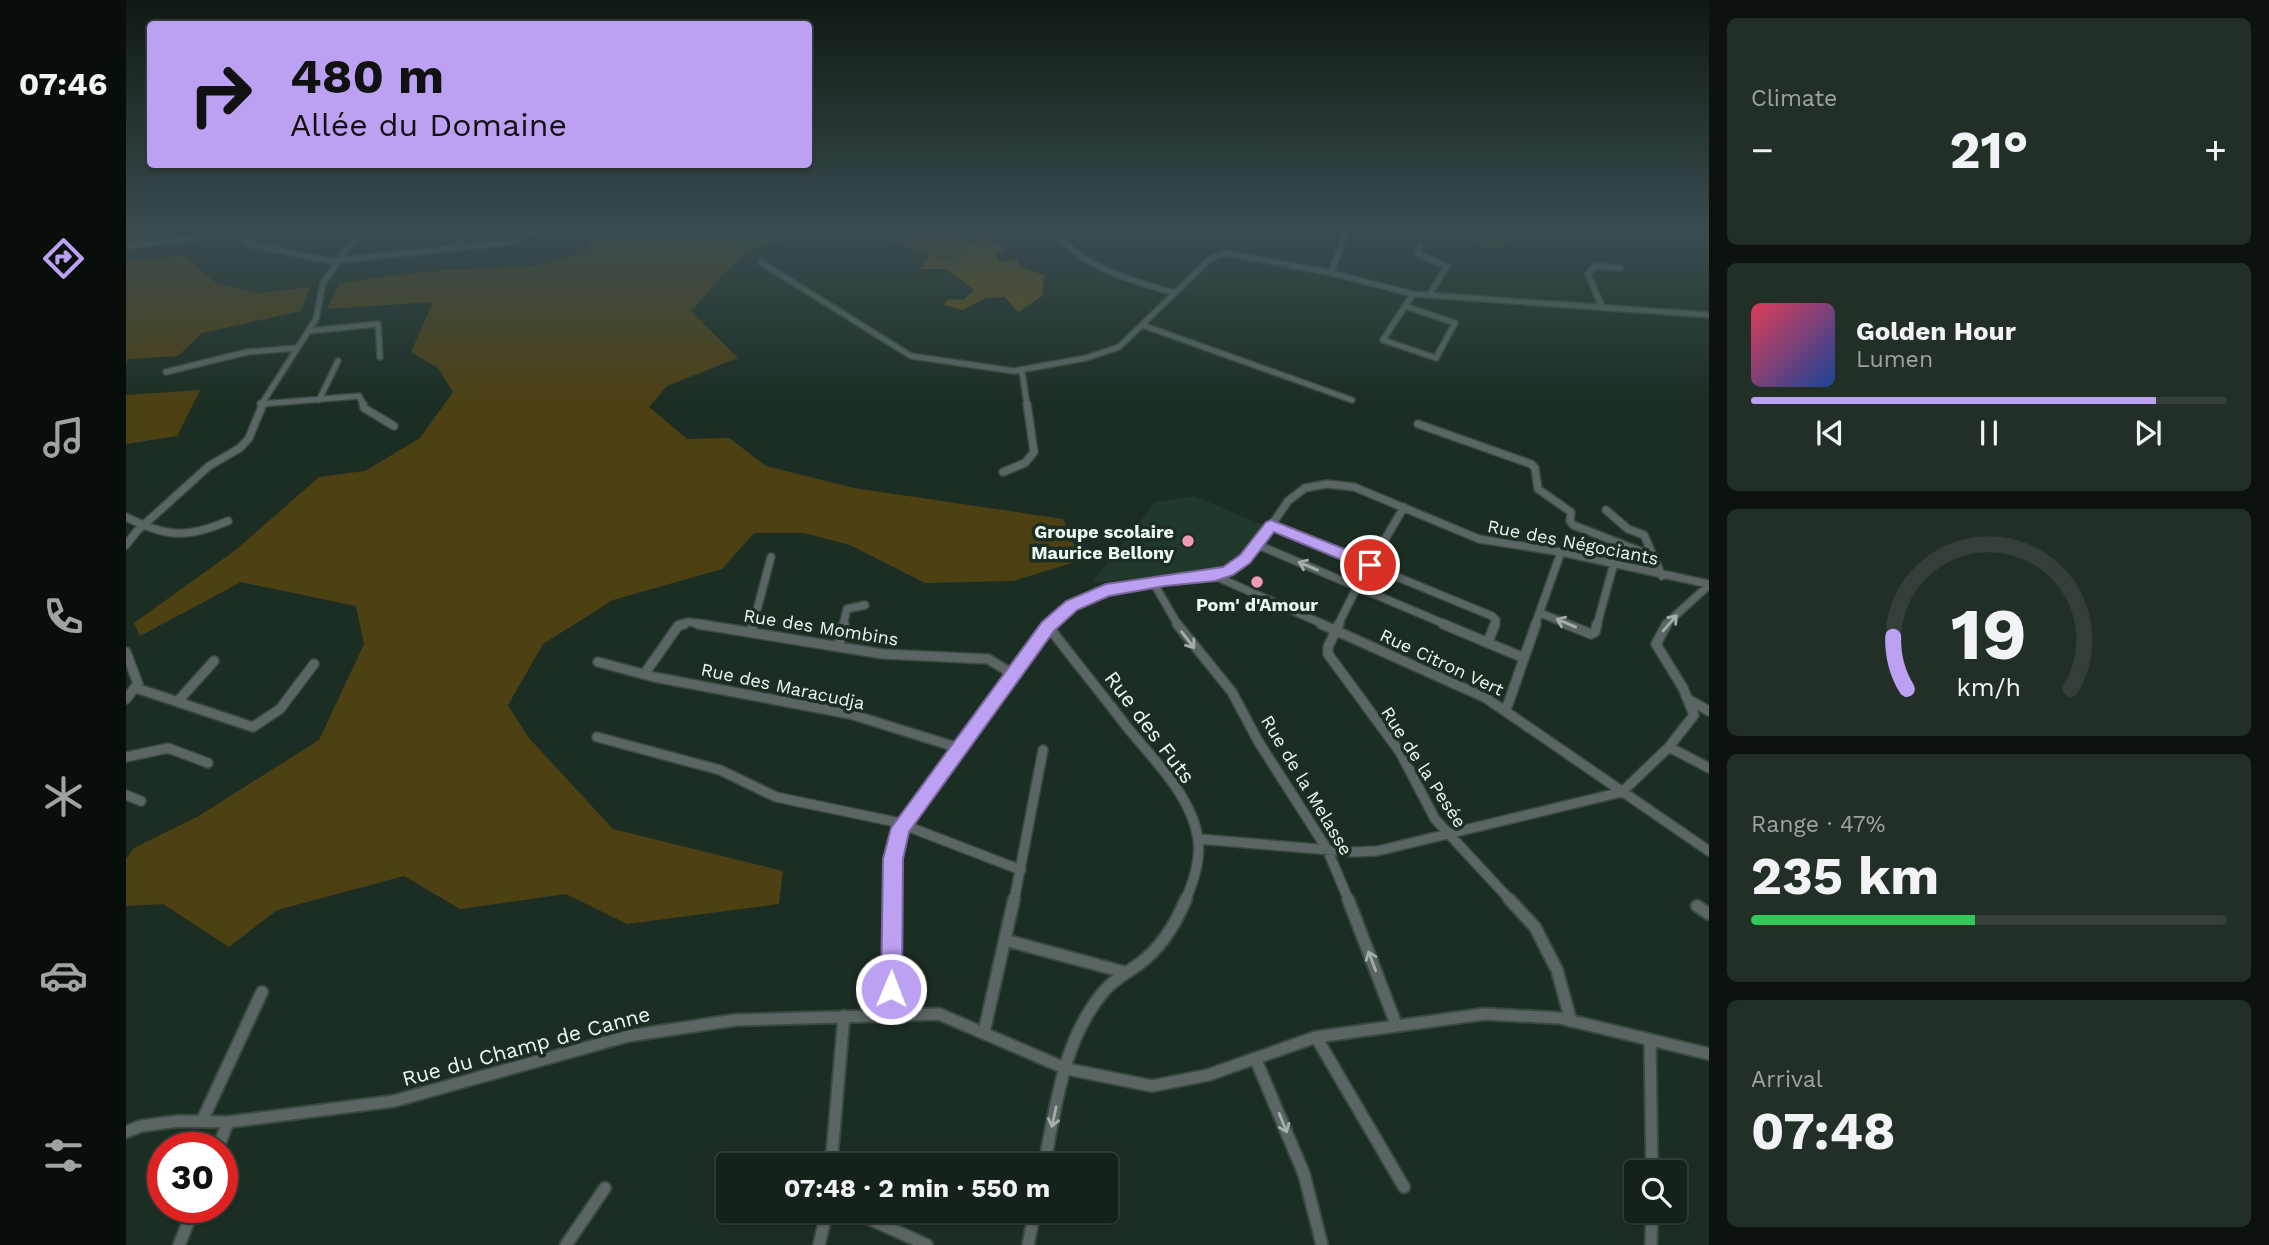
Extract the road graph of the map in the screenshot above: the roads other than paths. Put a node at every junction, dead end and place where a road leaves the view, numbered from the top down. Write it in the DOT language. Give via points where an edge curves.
graph roads {
  1 [pos="322,287"];
  2 [pos="801,287"];
  3 [pos="1156,287"];
  4 [pos="1180,287"];
  5 [pos="1389,287"];
  6 [pos="1434,287"];
  7 [pos="1594,287"];
  8 [pos="1174,293"];
  9 [pos="1413,293"];
  10 [pos="1429,295"];
  11 [pos="1405,306"];
  12 [pos="1602,307"];
  13 [pos="1709,315"];
  14 [pos="1142,325"];
  15 [pos="309,331"];
  16 [pos="297,348"];
  17 [pos="380,357"];
  18 [pos="338,361"];
  19 [pos="1022,371"];
  20 [pos="166,372"];
  21 [pos="319,400"];
  22 [pos="1352,400"];
  23 [pos="261,404"];
  24 [pos="1418,424"];
  25 [pos="394,426"];
  26 [pos="1003,472"];
  27 [pos="1404,507"];
  28 [pos="1606,510"];
  29 [pos="126,517"];
  30 [pos="228,521"];
  31 [pos="144,525"];
  32 [pos="1271,525"];
  33 [pos="126,545"];
  34 [pos="1258,545"];
  35 [pos="1561,552"];
  36 [pos="771,557"];
  37 [pos="1655,557"];
  38 [pos="1614,564"];
  39 [pos="1370,565"];
  40 [pos="1215,576"];
  41 [pos="1662,576"];
  42 [pos="1153,582"];
  43 [pos="1709,584"];
  44 [pos="1357,587"];
  45 [pos="865,605"];
  46 [pos="1540,612"];
  47 [pos="1048,626"];
  48 [pos="1336,630"];
  49 [pos="751,631"];
  50 [pos="1488,642"];
  51 [pos="839,645"];
  52 [pos="126,652"];
  53 [pos="1524,658"];
  54 [pos="214,661"];
  55 [pos="598,662"];
  56 [pos="314,664"];
  57 [pos="645,673"];
  58 [pos="1013,674"];
  59 [pos="136,688"];
  60 [pos="126,699"];
  61 [pos="178,701"];
  62 [pos="1691,701"];
  63 [pos="1506,710"];
  64 [pos="1709,711"];
  65 [pos="597,737"];
  66 [pos="1669,747"];
  67 [pos="959,748"];
  68 [pos="1043,750"];
  69 [pos="126,757"];
  70 [pos="208,763"];
  71 [pos="1709,768"];
  72 [pos="1622,792"];
  73 [pos="126,795"];
  74 [pos="141,801"];
  75 [pos="903,825"];
  76 [pos="1447,835"];
  77 [pos="1199,839"];
  78 [pos="1327,849"];
  79 [pos="1709,851"];
  80 [pos="1021,870"];
  81 [pos="1697,906"];
  82 [pos="1709,914"];
  83 [pos="1005,940"];
  84 [pos="1124,972"];
  85 [pos="262,992"];
  86 [pos="891,1015"];
  87 [pos="844,1016"];
  88 [pos="1571,1021"];
  89 [pos="1396,1024"];
  90 [pos="984,1032"];
  91 [pos="1316,1037"];
  92 [pos="1650,1040"];
  93 [pos="1709,1054"];
  94 [pos="1256,1060"];
  95 [pos="1067,1069"];
  96 [pos="202,1121"];
  97 [pos="228,1122"];
  98 [pos="126,1132"];
  99 [pos="224,1132"];
  100 [pos="832,1153"];
  101 [pos="1047,1153"];
  102 [pos="1652,1160"];
  103 [pos="1404,1187"];
  104 [pos="606,1188"];
  105 [pos="188,1223"];
  106 [pos="824,1223"];
  107 [pos="878,1223"];
  108 [pos="1033,1223"];
  109 [pos="1651,1223"];
  110 [pos="179,1245"];
  111 [pos="566,1245"];
  112 [pos="819,1245"];
  113 [pos="927,1245"];
  114 [pos="1028,1245"];
  115 [pos="1322,1245"];
  116 [pos="1651,1245"];
  1 -- 15 [label="street"];
  2 -- 19 [label="street" via="911,356"];
  3 -- 8 [label="street"];
  4 -- 8 [label="street"];
  5 -- 9 [label="street"];
  6 -- 10 [label="street"];
  7 -- 12 [label="street"];
  8 -- 14 [label="street"];
  9 -- 10 [label="street"];
  9 -- 11 [label="street"];
  10 -- 12 [label="street"];
  11 -- 11 [label="street" via="1383,340 1436,358 1455,323"];
  12 -- 13 [label="street"];
  14 -- 19 [label="street" via="1110,351"];
  14 -- 22 [label="street"];
  15 -- 16 [label="street"];
  15 -- 17 [label="street" via="378,324"];
  16 -- 20 [label="street" via="247,352"];
  16 -- 23 [label="street"];
  18 -- 21 [label="street"];
  19 -- 26 [label="street" via="1034,452 1025,463"];
  21 -- 23 [label="street"];
  21 -- 25 [label="street" via="359,396 364,408"];
  23 -- 31 [label="street" via="250,438 209,466"];
  24 -- 37 [label="street" via="1531,464 1536,488 1571,512 1573,526"];
  27 -- 32 [label="street, Rue des Négociants" via="1354,487 1327,484 1304,488"];
  27 -- 35 [label="street, Rue des Négociants" via="1479,539"];
  27 -- 39 [label="street"];
  28 -- 37 [label="street" via="1628,529 1644,535"];
  29 -- 31 [label="street"];
  30 -- 31 [label="street" via="174,536"];
  31 -- 33 [label="street"];
  32 -- 34 [label="street, Rue des Négociants"];
  32 -- 39 [label="street"];
  34 -- 40 [label="street, Rue des Négociants" via="1245,559"];
  44 -- 34 [label="street, one-way"];
  35 -- 38 [label="street, Rue des Négociants"];
  35 -- 46 [label="street"];
  36 -- 49 [label="street"];
  37 -- 41 [label="street"];
  38 -- 41 [label="street, Rue des Négociants"];
  38 -- 46 [label="street, one-way" via="1595,632"];
  39 -- 44 [label="street"];
  39 -- 50 [label="street" via="1493,616 1496,620"];
  40 -- 42 [label="street, Rue des Négociants"];
  40 -- 48 [label="street, Rue Citron Vert"];
  41 -- 43 [label="street, Rue des Négociants"];
  42 -- 47 [label="street, Rue des Négociants" via="1106,590 1071,605"];
  42 -- 78 [label="street, Rue de la Melasse, one-way" via="1176,624 1232,692"];
  62 -- 43 [label="street, one-way" via="1656,644 1665,625"];
  44 -- 48 [label="street"];
  44 -- 50 [label="street"];
  45 -- 51 [label="street" via="847,609"];
  46 -- 53 [label="street"];
  47 -- 58 [label="street, Rue des Négociants"];
  47 -- 77 [label="street, Rue des Futs" via="1167,777"];
  48 -- 63 [label="street, Rue Citron Vert"];
  48 -- 76 [label="street, Rue de la Pesée" via="1328,647 1332,661 1400,752"];
  49 -- 51 [label="street, Rue des Mombins"];
  49 -- 57 [label="street, Rue des Mombins" via="683,623"];
  50 -- 53 [label="street"];
  51 -- 58 [label="street, Rue des Mombins" via="898,656 988,659"];
  52 -- 59 [label="street"];
  53 -- 63 [label="street"];
  54 -- 61 [label="street"];
  55 -- 57 [label="street, Rue des Maracudja"];
  56 -- 61 [label="street" via="293,694 261,725 253,727"];
  57 -- 67 [label="street, Rue des Maracudja" via="849,714"];
  58 -- 67 [label="street, Rue des Négociants"];
  59 -- 60 [label="street"];
  59 -- 61 [label="street"];
  62 -- 64 [label="street"];
  62 -- 66 [label="street" via="1694,715"];
  63 -- 72 [label="street, Rue Citron Vert"];
  65 -- 75 [label="street" via="720,770 776,797"];
  66 -- 71 [label="street"];
  66 -- 72 [label="street"];
  67 -- 75 [label="street, Rue des Négociants"];
  68 -- 80 [label="street"];
  69 -- 70 [label="street" via="154,748 177,748"];
  72 -- 76 [label="street"];
  72 -- 79 [label="street, Rue Citron Vert"];
  73 -- 74 [label="street"];
  75 -- 80 [label="street"];
  75 -- 86 [label="street, Rue des Négociants" via="893,859"];
  76 -- 78 [label="street" via="1377,851"];
  76 -- 88 [label="street, Rue de la Pesée" via="1535,927 1557,970"];
  77 -- 78 [label="street"];
  77 -- 84 [label="street" via="1194,879 1184,908 1159,945 1140,965"];
  89 -- 78 [label="street, Rue de la Melasse, one-way"];
  80 -- 83 [label="street"];
  81 -- 82 [label="street"];
  83 -- 84 [label="street"];
  83 -- 90 [label="street"];
  84 -- 95 [label="street" via="1102,993 1083,1024"];
  85 -- 96 [label="street"];
  86 -- 87 [label="street, Rue du Champ de Canne"];
  86 -- 90 [label="street, Rue du Champ de Canne" via="939,1014"];
  87 -- 97 [label="street, Rue du Champ de Canne" via="735,1020 628,1036 394,1101"];
  87 -- 100 [label="street"];
  88 -- 89 [label="street, Rue du Champ de Canne" via="1484,1014"];
  88 -- 92 [label="street, Rue du Champ de Canne"];
  89 -- 91 [label="street, Rue du Champ de Canne"];
  90 -- 95 [label="street, Rue du Champ de Canne"];
  91 -- 94 [label="street, Rue du Champ de Canne"];
  91 -- 103 [label="street"];
  92 -- 93 [label="street, Rue du Champ de Canne"];
  92 -- 102 [label="street"];
  94 -- 95 [label="street, Rue du Champ de Canne" via="1152,1086"];
  94 -- 115 [label="street, one-way" via="1318,1217"];
  95 -- 101 [label="street, one-way"];
  96 -- 97 [label="street, Rue du Champ de Canne"];
  96 -- 98 [label="street, Rue du Champ de Canne" via="141,1126"];
  97 -- 99 [label="street"];
  104 -- 111 [label="street"];
  105 -- 110 [label="street"];
  106 -- 112 [label="street"];
  107 -- 113 [label="street"];
  108 -- 114 [label="street"];
  109 -- 116 [label="street"];
}
